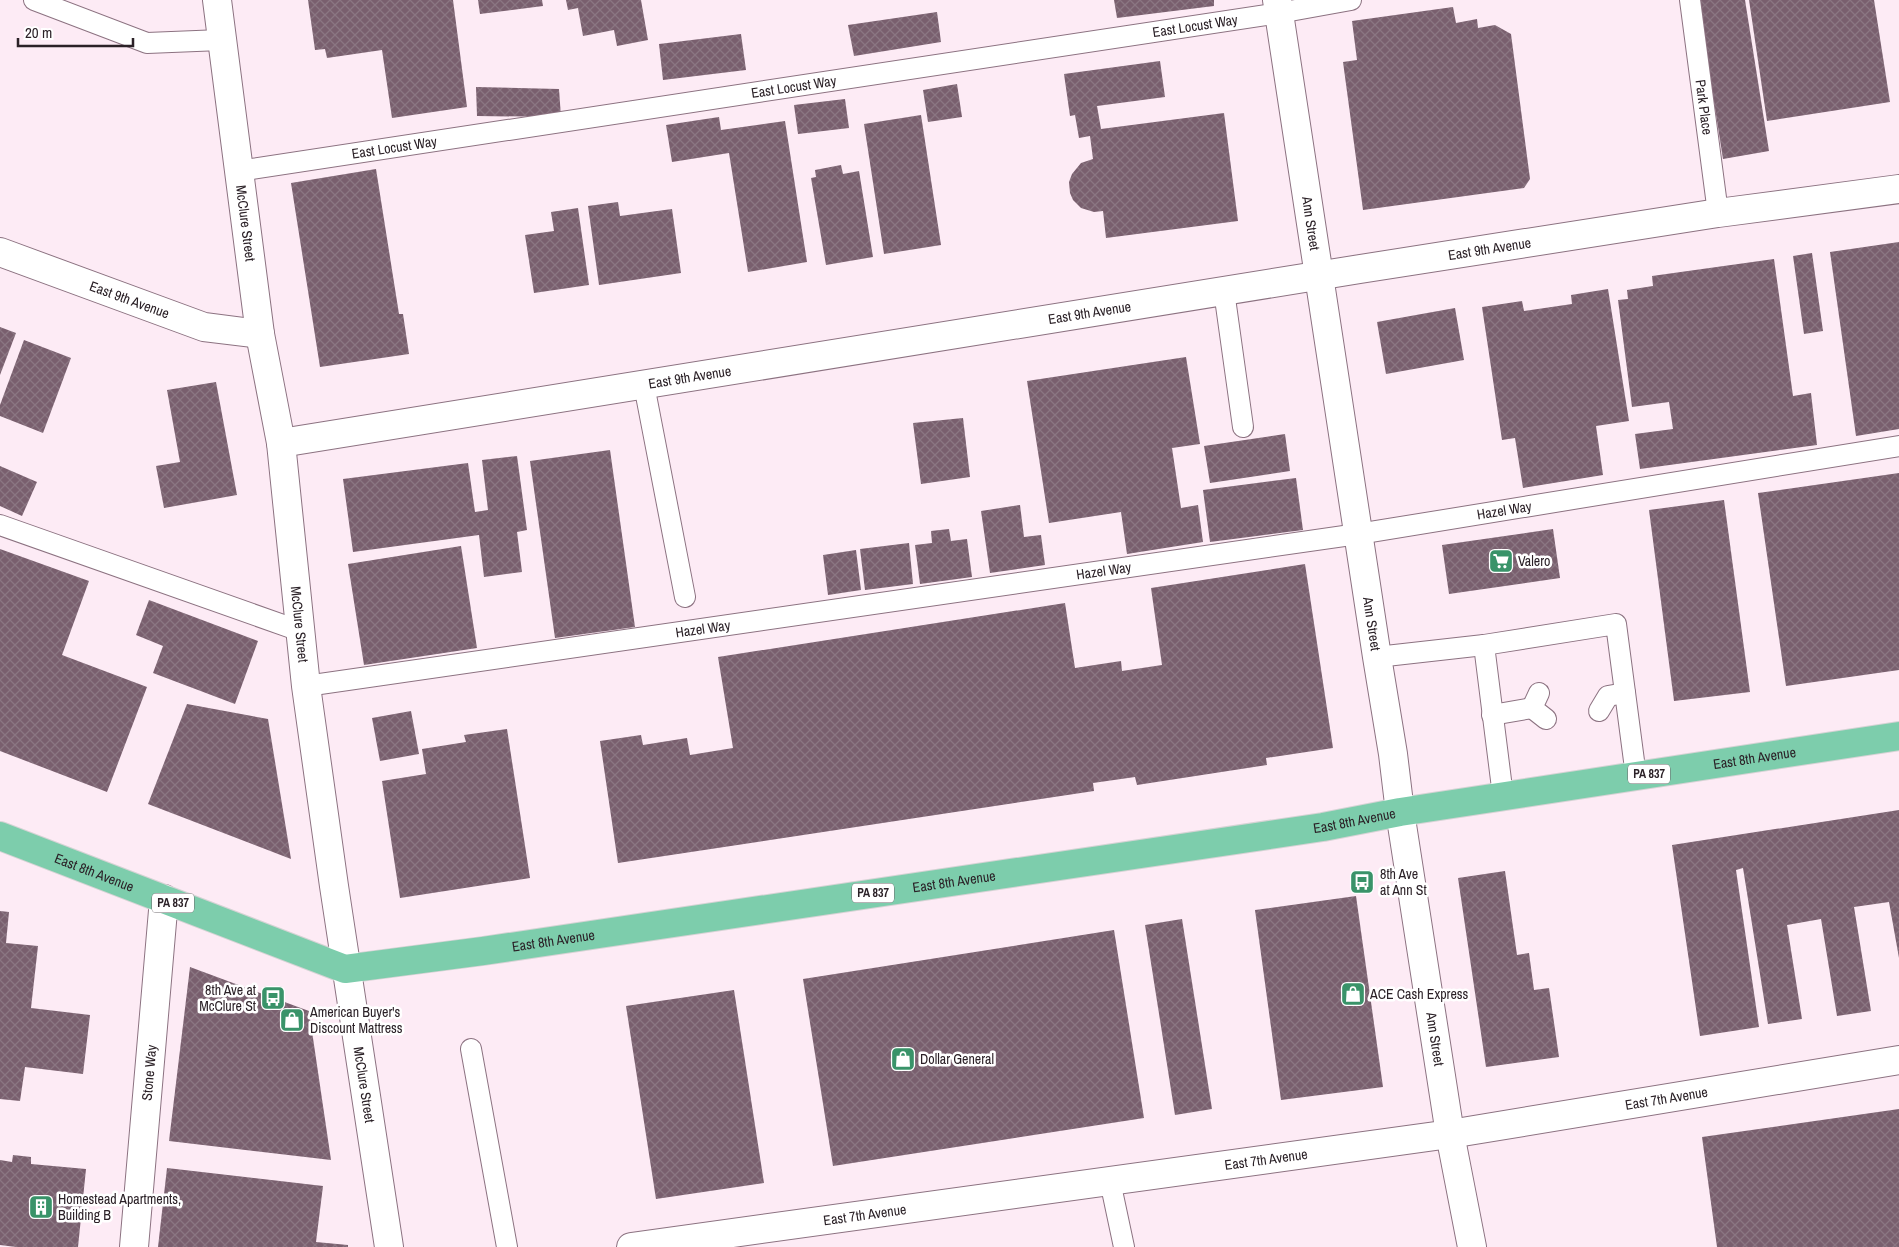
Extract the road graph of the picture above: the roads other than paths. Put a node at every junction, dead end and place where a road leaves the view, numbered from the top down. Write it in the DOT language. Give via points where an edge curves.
graph roads {
  1 [pos="34,0"];
  2 [pos="216,0"];
  3 [pos="1351,0"];
  4 [pos="1690,0"];
  5 [pos="1278,6"];
  6 [pos="222,40"];
  7 [pos="238,171"];
  8 [pos="1899,189"];
  9 [pos="1718,213"];
  10 [pos="0,252"];
  11 [pos="1319,276"];
  12 [pos="1224,291"];
  13 [pos="260,334"];
  14 [pos="644,385"];
  15 [pos="1243,427"];
  16 [pos="281,443"];
  17 [pos="1899,446"];
  18 [pos="0,525"];
  19 [pos="1358,534"];
  20 [pos="685,597"];
  21 [pos="300,631"];
  22 [pos="1484,645"];
  23 [pos="1377,657"];
  24 [pos="306,686"];
  25 [pos="1539,706"];
  26 [pos="1492,715"];
  27 [pos="1899,736"];
  28 [pos="1636,776"];
  29 [pos="1503,796"];
  30 [pos="1400,812"];
  31 [pos="0,836"];
  32 [pos="164,899"];
  33 [pos="345,969"];
  34 [pos="471,1049"];
  35 [pos="1899,1060"];
  36 [pos="1450,1134"];
  37 [pos="1110,1181"];
  38 [pos="707,1242"];
  39 [pos="134,1247"];
  40 [pos="389,1247"];
  41 [pos="507,1247"];
  42 [pos="631,1247"];
  43 [pos="1124,1247"];
  44 [pos="1472,1247"];
  1 -- 6 [label="lane" via="147,43"];
  2 -- 6 [label="street, McClure Street"];
  3 -- 5 [label="lane, East Locust Way"];
  4 -- 9 [label="lane, Park Place"];
  5 -- 7 [label="lane, East Locust Way"];
  5 -- 11 [label="street, Ann Street"];
  6 -- 7 [label="street, McClure Street"];
  7 -- 13 [label="street, McClure Street"];
  8 -- 9 [label="street, East 9th Avenue"];
  9 -- 11 [label="street, East 9th Avenue"];
  10 -- 13 [label="street, East 9th Avenue" via="204,327"];
  11 -- 12 [label="street, East 9th Avenue"];
  11 -- 19 [label="street, Ann Street"];
  12 -- 14 [label="street, East 9th Avenue"];
  12 -- 15 [label="lane"];
  13 -- 16 [label="street, McClure Street"];
  14 -- 16 [label="street, East 9th Avenue"];
  14 -- 20 [label="lane"];
  16 -- 21 [label="street, McClure Street"];
  17 -- 19 [label="lane, Hazel Way"];
  18 -- 21 [label="lane"];
  19 -- 23 [label="street, Ann Street"];
  19 -- 24 [label="lane, Hazel Way"];
  21 -- 24 [label="street, McClure Street"];
  22 -- 23 [label="lane"];
  22 -- 26 [label="lane"];
  22 -- 28 [label="lane" via="1616,624 1607,696"];
  23 -- 30 [label="street, Ann Street" via="1394,754"];
  24 -- 33 [label="street, McClure Street"];
  25 -- 26 [label="lane"];
  26 -- 29 [label="lane"];
  27 -- 28 [label="main road, East 8th Avenue / PA 837"];
  28 -- 29 [label="main road, East 8th Avenue / PA 837"];
  29 -- 30 [label="main road, East 8th Avenue / PA 837"];
  30 -- 33 [label="main road, East 8th Avenue / PA 837" via="1304,830"];
  30 -- 36 [label="street, Ann Street"];
  31 -- 32 [label="main road, East 8th Avenue / PA 837"];
  32 -- 33 [label="main road, East 8th Avenue / PA 837"];
  32 -- 39 [label="street, Stone Way"];
  33 -- 40 [label="street, McClure Street"];
  34 -- 41 [label="lane"];
  35 -- 36 [label="street, East 7th Avenue"];
  36 -- 37 [label="street, East 7th Avenue"];
  36 -- 44 [label="street, Ann Street"];
  37 -- 38 [label="street, East 7th Avenue"];
  37 -- 43 [label="lane"];
  38 -- 42 [label="street, East 7th Avenue"];
}
